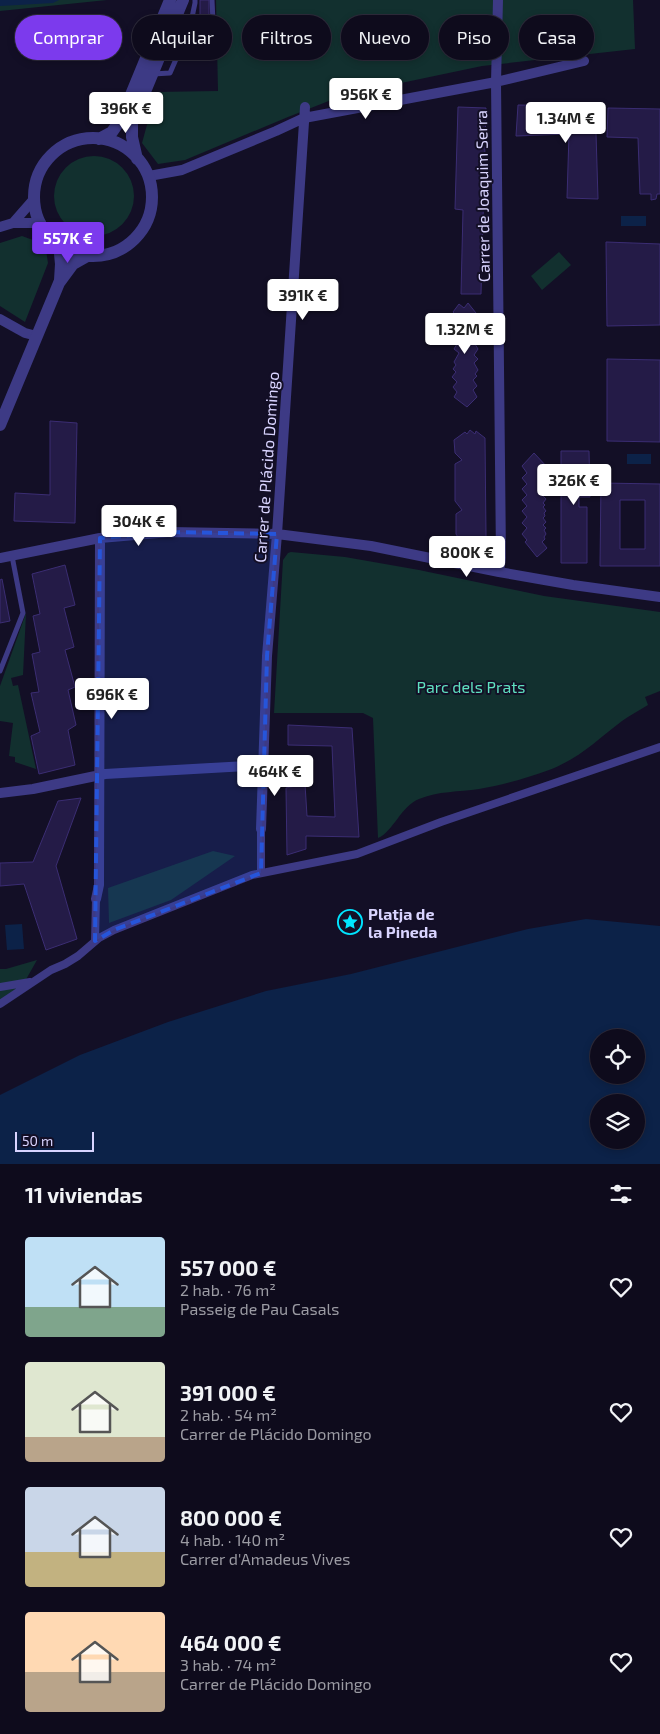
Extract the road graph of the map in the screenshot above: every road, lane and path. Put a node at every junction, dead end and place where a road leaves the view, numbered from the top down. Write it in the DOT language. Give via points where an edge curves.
graph roads {
  1 [pos="170,0"];
  2 [pos="183,0"];
  3 [pos="194,0"];
  4 [pos="212,0"];
  5 [pos="498,0"];
  6 [pos="213,15"];
  7 [pos="584,61"];
  8 [pos="152,74"];
  9 [pos="496,82"];
  10 [pos="305,107"];
  11 [pos="304,118"];
  12 [pos="100,139"];
  13 [pos="137,159"];
  14 [pos="149,176"];
  15 [pos="34,199"];
  16 [pos="13,223"];
  17 [pos="41,223"];
  18 [pos="0,227"];
  19 [pos="59,244"];
  20 [pos="89,255"];
  21 [pos="59,283"];
  22 [pos="0,319"];
  23 [pos="37,336"];
  24 [pos="0,425"];
  25 [pos="277,534"];
  26 [pos="100,538"];
  27 [pos="12,556"];
  28 [pos="0,558"];
  29 [pos="498,572"];
  30 [pos="660,597"];
  31 [pos="0,671"];
  32 [pos="660,747"];
  33 [pos="263,765"];
  34 [pos="100,775"];
  35 [pos="0,793"];
  36 [pos="261,829"];
  37 [pos="261,873"];
  38 [pos="96,899"];
  39 [pos="95,941"];
  40 [pos="34,982"];
  41 [pos="0,987"];
  42 [pos="0,1004"];
  1 -- 12 [label="street" via="121,119 112,132"];
  2 -- 8 [label="street"];
  3 -- 8 [label="lane" via="190,27 170,73"];
  4 -- 6 [label="lane"];
  5 -- 9 [label="street, Carrer de Joaquim Serra"];
  7 -- 9 [label="street"];
  8 -- 13 [label="street" via="132,123"];
  9 -- 11 [label="street"];
  9 -- 29 [label="street, Carrer de Joaquim Serra" via="501,548"];
  10 -- 11 [label="street, Carrer de Plácido Domingo"];
  11 -- 14 [label="street" via="182,170"];
  11 -- 25 [label="street, Carrer de Plácido Domingo"];
  12 -- 13 [label="street" via="126,149"];
  12 -- 15 [label="street" via="79,140 61,148 46,161 37,179"];
  13 -- 14 [label="street"];
  14 -- 20 [label="street" via="152,206 141,232 114,252"];
  15 -- 16 [label="street"];
  15 -- 17 [label="street"];
  16 -- 17 [label="street"];
  16 -- 18 [label="street"];
  17 -- 19 [label="street"];
  19 -- 20 [label="street"];
  19 -- 21 [label="street"];
  20 -- 21 [label="street" via="73,264"];
  21 -- 23 [label="street"];
  22 -- 23 [label="street"];
  23 -- 24 [label="street"];
  25 -- 26 [label="street" via="170,532"];
  25 -- 29 [label="street" via="380,548"];
  25 -- 33 [label="street, Carrer de Plácido Domingo" via="267,656"];
  26 -- 27 [label="street"];
  26 -- 34 [label="street"];
  27 -- 28 [label="street"];
  27 -- 31 [label="lane" via="23,613"];
  29 -- 30 [label="street"];
  32 -- 37 [label="street" via="357,854"];
  33 -- 34 [label="street"];
  33 -- 36 [label="street, Carrer de Plácido Domingo"];
  34 -- 35 [label="street"];
  34 -- 38 [label="street" via="99,885"];
  36 -- 37 [label="street"];
  37 -- 39 [label="street" via="114,930"];
  38 -- 39 [label="street"];
  39 -- 40 [label="street" via="78,956"];
  40 -- 41 [label="street"];
  40 -- 42 [label="street"];
}
